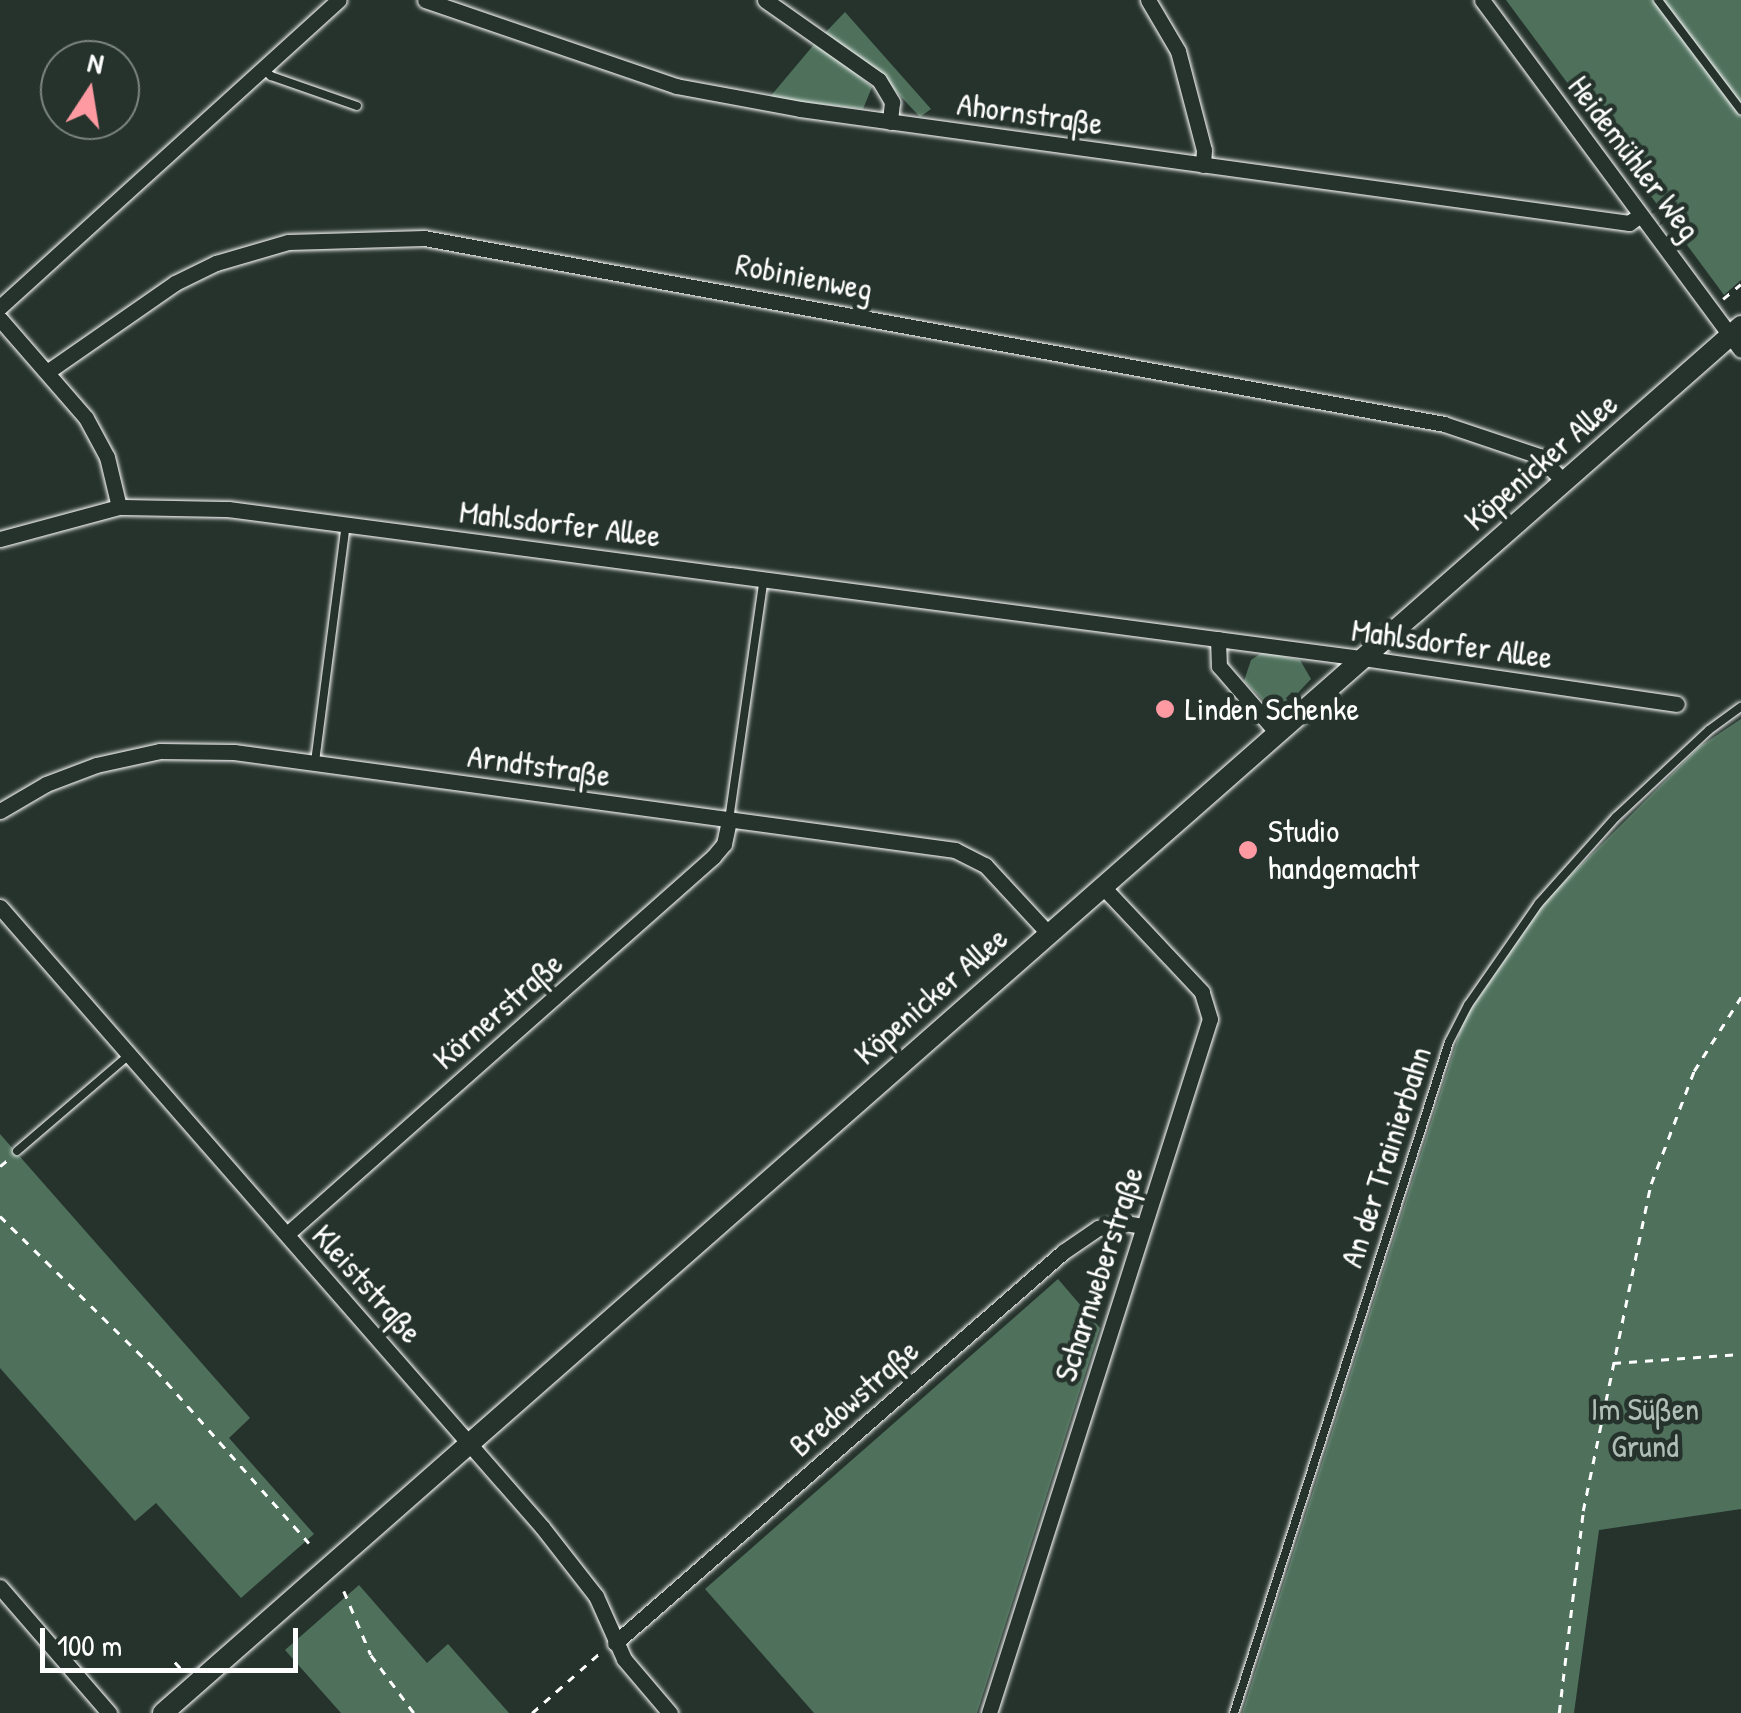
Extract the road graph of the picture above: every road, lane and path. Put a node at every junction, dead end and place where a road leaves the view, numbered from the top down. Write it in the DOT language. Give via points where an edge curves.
graph roads {
  1 [pos="339,0"];
  2 [pos="425,0"];
  3 [pos="766,0"];
  4 [pos="1148,0"];
  5 [pos="1482,0"];
  6 [pos="1658,0"];
  7 [pos="262,68"];
  8 [pos="357,106"];
  9 [pos="1741,110"];
  10 [pos="890,122"];
  11 [pos="1203,165"];
  12 [pos="1640,216"];
  13 [pos="1741,284"];
  14 [pos="0,307"];
  15 [pos="1712,309"];
  16 [pos="0,319"];
  17 [pos="1738,337"];
  18 [pos="47,372"];
  19 [pos="1564,482"];
  20 [pos="119,507"];
  21 [pos="346,523"];
  22 [pos="0,539"];
  23 [pos="764,578"];
  24 [pos="1218,640"];
  25 [pos="1362,658"];
  26 [pos="1677,704"];
  27 [pos="1741,708"];
  28 [pos="1277,733"];
  29 [pos="315,764"];
  30 [pos="0,811"];
  31 [pos="730,820"];
  32 [pos="1102,886"];
  33 [pos="0,907"];
  34 [pos="1048,933"];
  35 [pos="1741,997"];
  36 [pos="128,1056"];
  37 [pos="17,1151"];
  38 [pos="0,1216"];
  39 [pos="1142,1226"];
  40 [pos="286,1234"];
  41 [pos="1741,1354"];
  42 [pos="1613,1363"];
  43 [pos="470,1442"];
  44 [pos="309,1543"];
  45 [pos="0,1587"];
  46 [pos="344,1591"];
  47 [pos="615,1643"];
  48 [pos="175,1662"];
  49 [pos="188,1677"];
  50 [pos="110,1713"];
  51 [pos="163,1713"];
  52 [pos="414,1713"];
  53 [pos="532,1713"];
  54 [pos="670,1713"];
  55 [pos="989,1713"];
  56 [pos="1234,1713"];
  57 [pos="1560,1713"];
  1 -- 7 [label="street"];
  2 -- 10 [label="street, Ahornstraße" via="676,86"];
  3 -- 10 [label="street" via="879,80 892,102"];
  4 -- 11 [label="street" via="1178,51"];
  5 -- 12 [label="street, Heidemühler Weg"];
  6 -- 9 [label="lane"];
  7 -- 8 [label="lane"];
  7 -- 14 [label="street"];
  10 -- 11 [label="street, Ahornstraße"];
  11 -- 12 [label="street, Ahornstraße" via="1629,222"];
  12 -- 15 [label="street, Heidemühler Weg"];
  13 -- 15 [label="path"];
  15 -- 17 [label="street, Heidemühler Weg"];
  16 -- 18 [label="street"];
  17 -- 19 [label="street, Köpenicker Allee"];
  18 -- 19 [label="street, Robinienweg" via="216,263 288,242 424,238 1444,424 1539,456"];
  18 -- 20 [label="street" via="86,418 107,457"];
  19 -- 25 [label="street, Köpenicker Allee"];
  20 -- 21 [label="street, Mahlsdorfer Allee" via="228,508"];
  20 -- 22 [label="street, Mahlsdorfer Allee"];
  21 -- 23 [label="street, Mahlsdorfer Allee"];
  21 -- 29 [label="lane"];
  23 -- 24 [label="street, Mahlsdorfer Allee"];
  23 -- 31 [label="lane"];
  24 -- 25 [label="street, Mahlsdorfer Allee"];
  24 -- 28 [label="street" via="1219,666"];
  25 -- 26 [label="street, Mahlsdorfer Allee"];
  25 -- 28 [label="street, Köpenicker Allee"];
  27 -- 56 [label="lane, An der Trainierbahn" via="1708,730 1616,817 1539,903 1449,1042"];
  28 -- 32 [label="street, Köpenicker Allee"];
  29 -- 30 [label="street, Arndtstraße" via="234,752 160,751 96,765"];
  29 -- 31 [label="street, Arndtstraße"];
  31 -- 34 [label="street, Arndtstraße" via="955,850 985,865"];
  31 -- 40 [label="street, Körnerstraße" via="714,858"];
  32 -- 34 [label="street, Köpenicker Allee"];
  32 -- 39 [label="street, Scharnweberstraße" via="1208,1004 1206,1039"];
  33 -- 36 [label="street, Kleiststraße"];
  34 -- 43 [label="street, Köpenicker Allee"];
  35 -- 42 [label="path" via="1694,1071 1651,1184"];
  36 -- 37 [label="lane"];
  36 -- 40 [label="street, Kleiststraße"];
  38 -- 44 [label="path" via="156,1370"];
  39 -- 47 [label="street, Bredowstraße" via="1098,1228 1062,1252"];
  39 -- 55 [label="street, Scharnweberstraße"];
  40 -- 43 [label="street, Kleiststraße"];
  41 -- 42 [label="path"];
  42 -- 57 [label="path" via="1583,1511"];
  43 -- 47 [label="street, Kleiststraße" via="596,1596"];
  43 -- 51 [label="street, Köpenicker Allee"];
  45 -- 50 [label="street"];
  46 -- 52 [label="path" via="371,1655"];
  47 -- 53 [label="path"];
  47 -- 54 [label="street, Kleiststraße"];
  48 -- 49 [label="path"];
}
